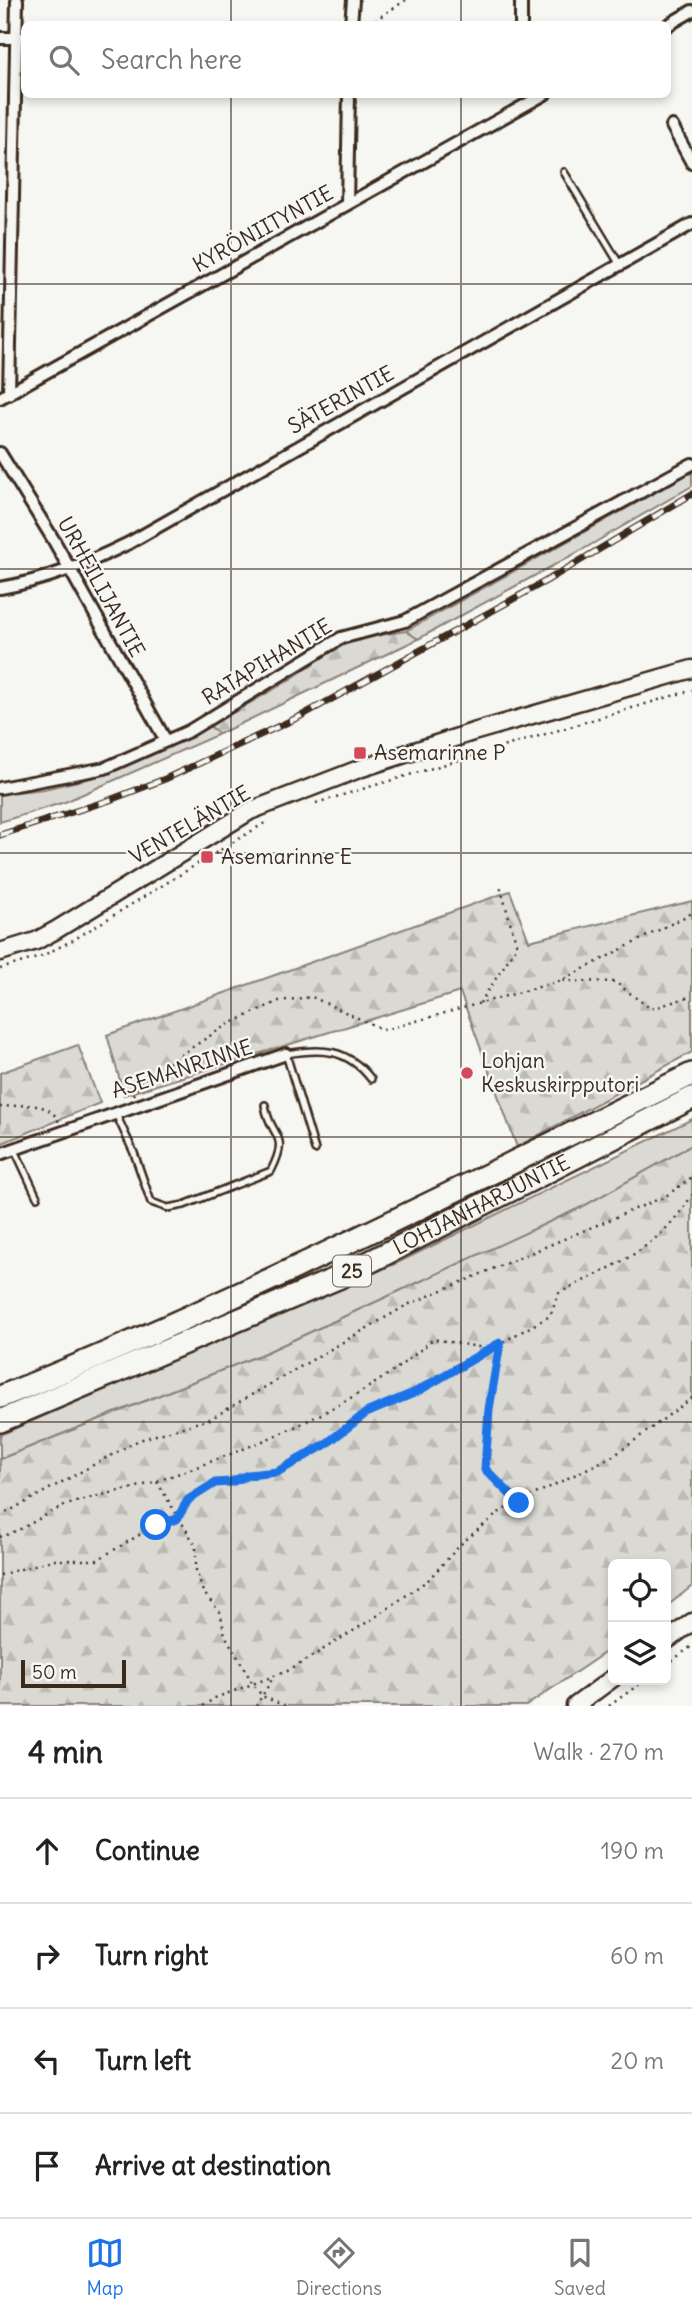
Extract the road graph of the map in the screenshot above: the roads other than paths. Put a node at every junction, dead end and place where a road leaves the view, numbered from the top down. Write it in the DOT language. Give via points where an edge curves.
graph roads {
  1 [pos="17,0"];
  2 [pos="353,0"];
  3 [pos="521,0"];
  4 [pos="687,0"];
  5 [pos="690,12"];
  6 [pos="351,21"];
  7 [pos="521,21"];
  8 [pos="671,23"];
  9 [pos="0,37"];
  10 [pos="20,38"];
  11 [pos="349,98"];
  12 [pos="538,98"];
  13 [pos="672,126"];
  14 [pos="692,163"];
  15 [pos="564,172"];
  16 [pos="347,204"];
  17 [pos="692,223"];
  18 [pos="620,265"];
  19 [pos="5,396"];
  20 [pos="0,453"];
  21 [pos="692,464"];
  22 [pos="68,572"];
  23 [pos="0,588"];
  24 [pos="692,669"];
  25 [pos="166,741"];
  26 [pos="0,788"];
  27 [pos="0,952"];
  28 [pos="286,1054"];
  29 [pos="692,1074"];
  30 [pos="371,1079"];
  31 [pos="692,1098"];
  32 [pos="265,1105"];
  33 [pos="120,1110"];
  34 [pos="13,1147"];
  35 [pos="315,1150"];
  36 [pos="0,1154"];
  37 [pos="37,1197"];
  38 [pos="0,1397"];
  39 [pos="0,1421"];
  40 [pos="692,1622"];
  41 [pos="671,1637"];
  42 [pos="608,1682"];
  43 [pos="575,1706"];
  1 -- 10 [label="street"];
  2 -- 6 [label="street"];
  3 -- 7 [label="street"];
  4 -- 5 [label="street"];
  5 -- 8 [label="street"];
  9 -- 10 [label="street"];
  10 -- 19 [label="street"];
  11 -- 16 [label="street"];
  12 -- 16 [label="street, KYRÖNIITYNTIE"];
  13 -- 14 [label="street"];
  15 -- 18 [label="lane"];
  16 -- 19 [label="street, KYRÖNIITYNTIE"];
  17 -- 18 [label="street, SÄTERINTIE"];
  18 -- 22 [label="street, SÄTERINTIE" via="129,543"];
  20 -- 22 [label="street, URHEILIJANTIE"];
  21 -- 25 [label="street, RATAPIHANTIE" via="405,621 341,638 236,704"];
  22 -- 23 [label="street, SÄTERINTIE"];
  22 -- 25 [label="street, URHEILIJANTIE"];
  24 -- 27 [label="street, VENTELÄNTIE" via="473,732 250,810 56,930"];
  25 -- 26 [label="street, RATAPIHANTIE" via="105,768"];
  28 -- 30 [label="lane, ASEMANRINNE" via="318,1049 341,1055 359,1064"];
  28 -- 33 [label="street, ASEMANRINNE"];
  28 -- 35 [label="lane"];
  29 -- 38 [label="highway, LOHJANHARJUNTIE / 25" via="324,1255"];
  31 -- 39 [label="highway, LOHJANHARJUNTIE / 25" via="340,1277"];
  32 -- 33 [label="lane" via="281,1143 271,1171 168,1208 150,1202"];
  33 -- 34 [label="street, ASEMANRINNE"];
  34 -- 36 [label="street, ASEMANRINNE"];
  34 -- 37 [label="lane"];
  40 -- 41 [label="street"];
  42 -- 43 [label="street"];
}
